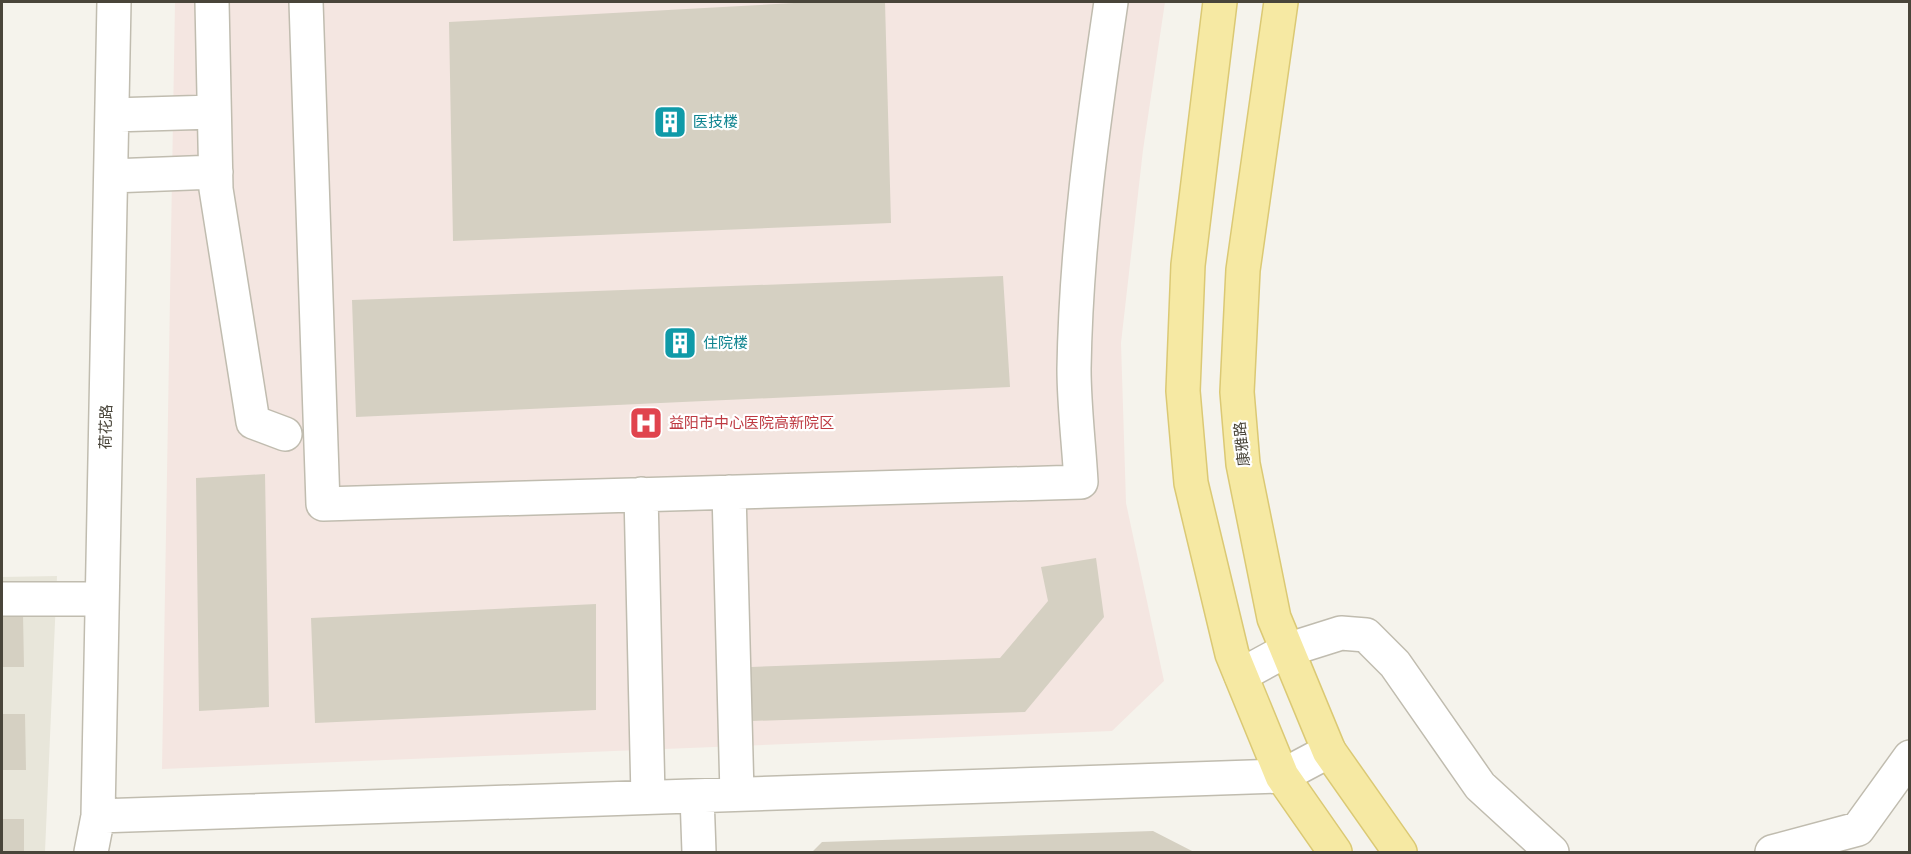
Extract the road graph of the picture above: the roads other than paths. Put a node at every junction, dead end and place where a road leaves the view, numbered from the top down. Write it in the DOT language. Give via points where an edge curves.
graph roads {
  1 [pos="114,2"];
  2 [pos="212,2"];
  3 [pos="306,2"];
  4 [pos="1111,2"];
  5 [pos="1220,2"];
  6 [pos="1281,2"];
  7 [pos="214,112"];
  8 [pos="112,115"];
  9 [pos="216,172"];
  10 [pos="111,176"];
  11 [pos="285,434"];
  12 [pos="729,492"];
  13 [pos="641,494"];
  14 [pos="2,599"];
  15 [pos="102,599"];
  16 [pos="1287,650"];
  17 [pos="1241,675"];
  18 [pos="1329,751"];
  19 [pos="1910,757"];
  20 [pos="1282,776"];
  21 [pos="737,794"];
  22 [pos="675,796"];
  23 [pos="98,816"];
  24 [pos="90,852"];
  25 [pos="681,852"];
  26 [pos="699,852"];
  27 [pos="1335,852"];
  28 [pos="1400,852"];
  29 [pos="1552,852"];
  30 [pos="1772,852"];
  1 -- 8 [label="street, 荷花路"];
  2 -- 7 [label="street"];
  3 -- 13 [label="street" via="323,504"];
  4 -- 12 [label="street" via="1078,256 1074,371 1081,482"];
  5 -- 17 [label="main road" via="1188,265 1183,391 1191,483 1232,654"];
  6 -- 16 [label="main road, 康雅路" via="1243,270 1238,392 1243,464 1274,618"];
  7 -- 8 [label="street"];
  7 -- 9 [label="street"];
  8 -- 10 [label="street, 荷花路"];
  9 -- 10 [label="street"];
  9 -- 11 [label="street" via="253,422"];
  10 -- 15 [label="street, 荷花路"];
  12 -- 13 [label="street"];
  12 -- 21 [label="street"];
  13 -- 22 [label="street"];
  14 -- 15 [label="street"];
  15 -- 23 [label="street, 荷花路"];
  16 -- 17 [label="street"];
  16 -- 18 [label="main road, 康雅路"];
  16 -- 29 [label="street" via="1341,633 1366,635 1395,664 1480,786"];
  17 -- 20 [label="main road"];
  18 -- 20 [label="street"];
  18 -- 28 [label="main road, 康雅路"];
  19 -- 30 [label="street" via="1858,829"];
  20 -- 21 [label="street"];
  20 -- 27 [label="main road"];
  21 -- 22 [label="street"];
  22 -- 23 [label="street"];
  22 -- 25 [label="street"];
  22 -- 26 [label="street"];
  23 -- 24 [label="street, 荷花路"];
}
